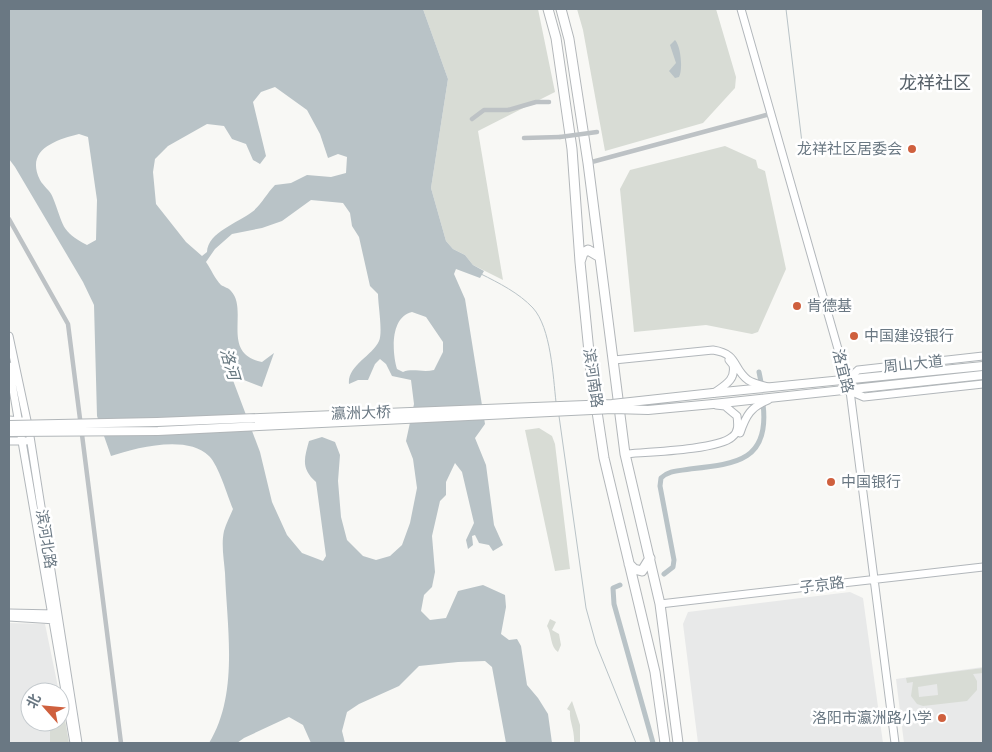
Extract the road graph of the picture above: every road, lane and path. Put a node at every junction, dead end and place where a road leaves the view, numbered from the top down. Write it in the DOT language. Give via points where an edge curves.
graph roads {
  1 [pos="548,9"];
  2 [pos="561,9"];
  3 [pos="739,9"];
  4 [pos="549,102"];
  5 [pos="769,115"];
  6 [pos="472,119"];
  7 [pos="597,132"];
  8 [pos="524,138"];
  9 [pos="588,164"];
  10 [pos="9,219"];
  11 [pos="600,257"];
  12 [pos="580,262"];
  13 [pos="9,336"];
  14 [pos="700,352"];
  15 [pos="983,356"];
  16 [pos="614,360"];
  17 [pos="9,366"];
  18 [pos="983,366"];
  19 [pos="983,375"];
  20 [pos="846,380"];
  21 [pos="983,384"];
  22 [pos="770,388"];
  23 [pos="848,391"];
  24 [pos="713,393"];
  25 [pos="772,398"];
  26 [pos="713,404"];
  27 [pos="9,420"];
  28 [pos="18,420"];
  29 [pos="27,421"];
  30 [pos="9,425"];
  31 [pos="9,432"];
  32 [pos="9,440"];
  33 [pos="22,441"];
  34 [pos="31,441"];
  35 [pos="700,447"];
  36 [pos="625,454"];
  37 [pos="650,558"];
  38 [pos="629,564"];
  39 [pos="983,567"];
  40 [pos="870,579"];
  41 [pos="660,604"];
  42 [pos="9,612"];
  43 [pos="9,617"];
  44 [pos="55,617"];
  45 [pos="74,743"];
  46 [pos="78,743"];
  47 [pos="120,743"];
  48 [pos="665,743"];
  49 [pos="678,743"];
  50 [pos="893,743"];
  1 -- 12 [label="highway, 滨河南路" via="556,38 572,149"];
  2 -- 9 [label="highway, 滨河南路" via="569,38"];
  3 -- 5 [label="main road, 洛宜路"];
  4 -- 6 [label="street" via="508,110 484,110"];
  5 -- 9 [label="street"];
  5 -- 20 [label="main road, 洛宜路"];
  7 -- 8 [label="street, bridge"];
  9 -- 11 [label="highway, 滨河南路"];
  10 -- 47 [label="street" via="68,324"];
  11 -- 12 [label="highway" via="588,250"];
  11 -- 16 [label="highway, 滨河南路"];
  12 -- 38 [label="highway, 滨河南路" via="604,458"];
  13 -- 29 [label="main road, 滨河北路"];
  14 -- 16 [label="main road"];
  14 -- 22 [label="main road" via="713,350 730,355 749,380"];
  14 -- 24 [label="main road" via="724,356 733,365 729,382"];
  15 -- 20 [label="main road, 周山大道" via="858,370"];
  16 -- 36 [label="highway, 滨河南路"];
  17 -- 28 [label="main road, 滨河北路"];
  18 -- 20 [label="main road, 周山大道"];
  19 -- 23 [label="main road, 周山大道"];
  20 -- 22 [label="main road, 周山大道"];
  20 -- 23 [label="main road, 洛宜路"];
  21 -- 23 [label="main road, 周山大道" via="864,396"];
  22 -- 24 [label="main road, 周山大道"];
  23 -- 25 [label="main road, 周山大道"];
  23 -- 40 [label="main road, 洛宜路"];
  24 -- 30 [label="main road, 瀛洲大桥, bridge" via="612,404"];
  25 -- 26 [label="main road, 周山大道"];
  25 -- 35 [label="main road" via="749,411 733,441 722,446"];
  26 -- 31 [label="main road, 瀛洲大桥, bridge" via="648,410 158,431"];
  26 -- 35 [label="main road" via="737,416 737,430 724,442"];
  27 -- 28 [label="main road"];
  28 -- 29 [label="main road"];
  28 -- 33 [label="main road, 滨河北路"];
  29 -- 34 [label="main road, 滨河北路"];
  32 -- 33 [label="main road"];
  33 -- 34 [label="main road"];
  33 -- 44 [label="main road, 滨河北路"];
  34 -- 44 [label="main road, 滨河北路"];
  35 -- 36 [label="main road"];
  36 -- 37 [label="highway, 滨河南路"];
  37 -- 38 [label="highway" via="642,571"];
  37 -- 41 [label="highway, 滨河南路"];
  38 -- 48 [label="highway, 滨河南路" via="655,672"];
  39 -- 40 [label="main road, 子京路"];
  40 -- 41 [label="main road, 子京路"];
  40 -- 50 [label="main road, 洛宜路"];
  41 -- 49 [label="highway, 滨河南路"];
  42 -- 44 [label="main road"];
  43 -- 44 [label="main road"];
  44 -- 45 [label="main road, 滨河北路"];
  44 -- 46 [label="main road, 滨河北路"];
}
